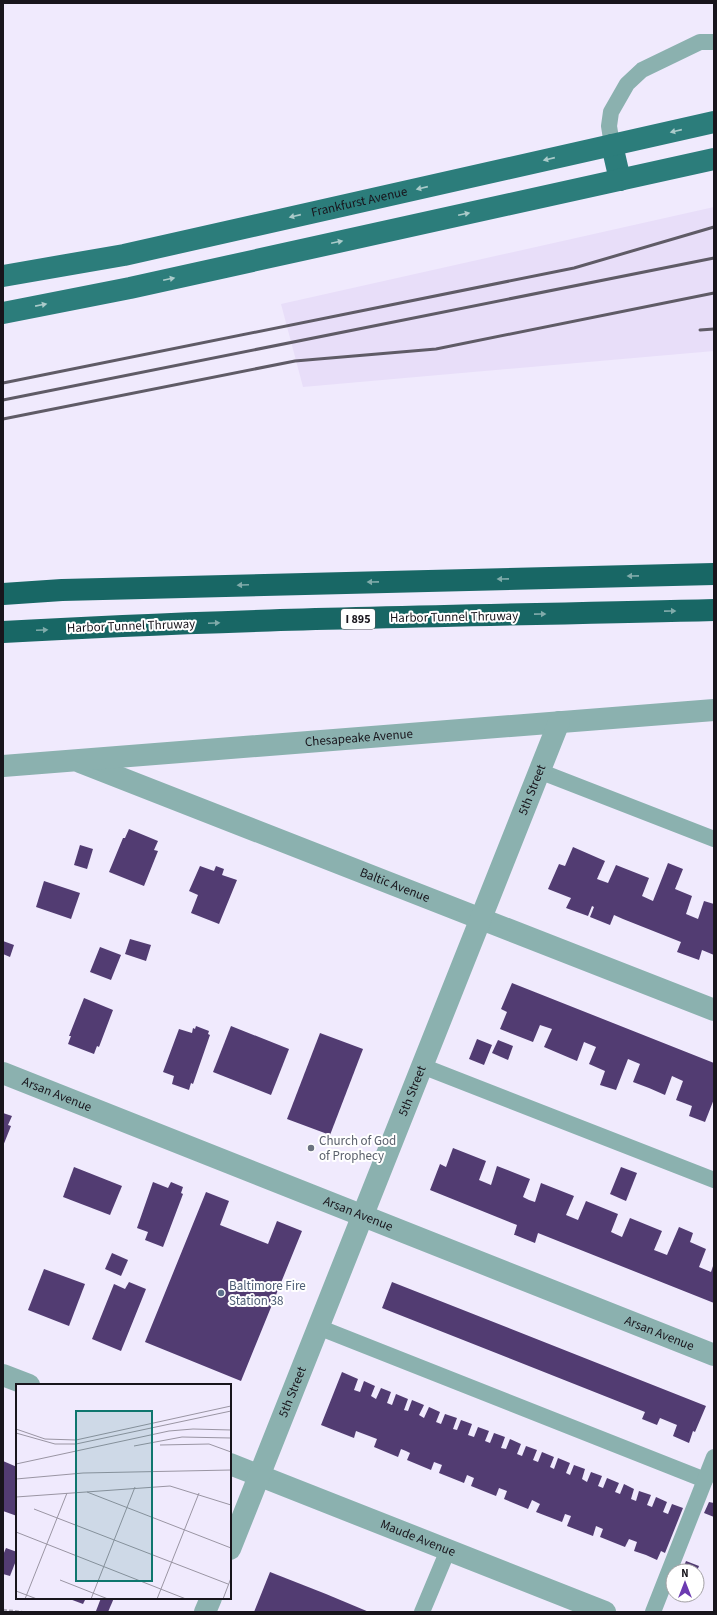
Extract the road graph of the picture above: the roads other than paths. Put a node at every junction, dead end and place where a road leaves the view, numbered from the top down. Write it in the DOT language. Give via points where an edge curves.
graph roads {
  1 [pos="714,42"];
  2 [pos="714,122"];
  3 [pos="612,145"];
  4 [pos="714,159"];
  5 [pos="620,180"];
  6 [pos="3,276"];
  7 [pos="3,313"];
  8 [pos="714,574"];
  9 [pos="3,594"];
  10 [pos="714,610"];
  11 [pos="3,632"];
  12 [pos="714,710"];
  13 [pos="559,722"];
  14 [pos="75,760"];
  15 [pos="3,766"];
  16 [pos="539,771"];
  17 [pos="714,839"];
  18 [pos="481,919"];
  19 [pos="714,1010"];
  20 [pos="422,1066"];
  21 [pos="3,1073"];
  22 [pos="714,1180"];
  23 [pos="363,1216"];
  24 [pos="318,1327"];
  25 [pos="714,1355"];
  26 [pos="3,1375"];
  27 [pos="26,1384"];
  28 [pos="714,1457"];
  29 [pos="231,1464"];
  30 [pos="259,1476"];
  31 [pos="705,1480"];
  32 [pos="231,1546"];
  33 [pos="448,1550"];
  34 [pos="211,1599"];
  35 [pos="205,1612"];
  36 [pos="422,1612"];
  37 [pos="605,1612"];
  38 [pos="653,1612"];
  1 -- 3 [label="lane" via="700,42 642,70 627,84 611,112 609,126"];
  2 -- 3 [label="main road, Frankfurst Avenue, one-way"];
  3 -- 5 [label="main road"];
  3 -- 6 [label="main road, Frankfurst Avenue, one-way" via="124,255"];
  4 -- 5 [label="main road"];
  7 -- 5 [label="main road, one-way" via="130,288"];
  8 -- 9 [label="highway, one-way" via="62,590"];
  11 -- 10 [label="highway, Harbor Tunnel Thruway / I 895, one-way" via="304,620"];
  12 -- 13 [label="street, Chesapeake Avenue"];
  13 -- 14 [label="street, Chesapeake Avenue"];
  13 -- 16 [label="street, 5th Street"];
  14 -- 15 [label="street, Chesapeake Avenue"];
  14 -- 18 [label="street, Baltic Avenue"];
  16 -- 17 [label="lane"];
  16 -- 18 [label="street, 5th Street"];
  18 -- 19 [label="street, Baltic Avenue"];
  18 -- 20 [label="street, 5th Street"];
  20 -- 22 [label="lane"];
  20 -- 23 [label="street, 5th Street"];
  21 -- 23 [label="street, Arsan Avenue"];
  23 -- 24 [label="street, 5th Street"];
  23 -- 25 [label="street, Arsan Avenue"];
  24 -- 30 [label="street, 5th Street"];
  24 -- 31 [label="lane"];
  26 -- 27 [label="street"];
  28 -- 31 [label="lane"];
  29 -- 30 [label="street, Maude Avenue"];
  30 -- 32 [label="street, 5th Street"];
  30 -- 33 [label="street, Maude Avenue"];
  31 -- 38 [label="lane"];
  33 -- 36 [label="lane"];
  33 -- 37 [label="street, Maude Avenue"];
  34 -- 35 [label="street"];
}
